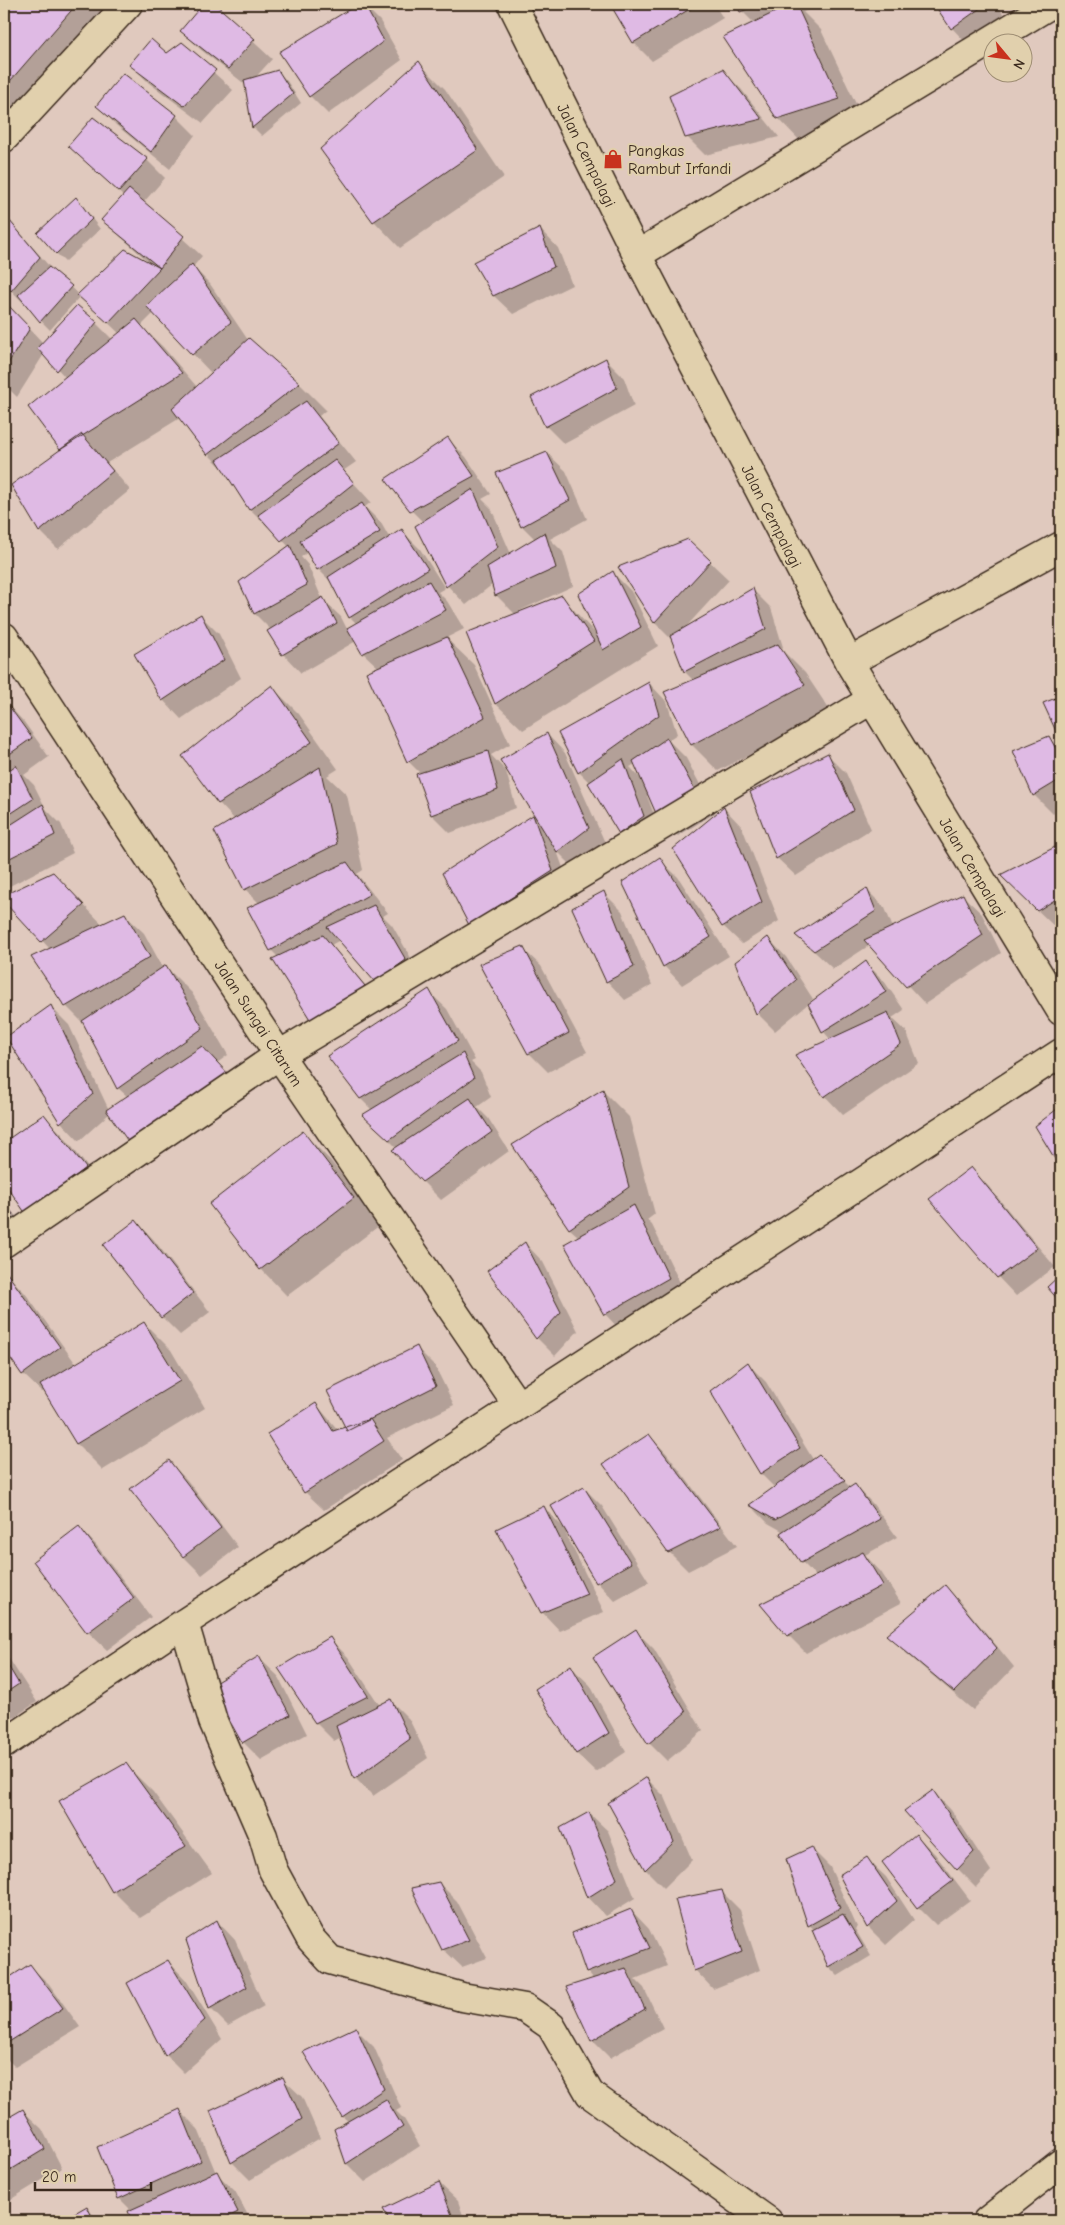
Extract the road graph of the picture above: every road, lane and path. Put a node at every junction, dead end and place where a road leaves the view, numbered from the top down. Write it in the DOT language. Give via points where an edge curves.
graph roads {
  1 [pos="128,4"];
  2 [pos="512,4"];
  3 [pos="1051,4"];
  4 [pos="4,138"];
  5 [pos="637,255"];
  6 [pos="1061,546"];
  7 [pos="4,637"];
  8 [pos="848,662"];
  9 [pos="871,700"];
  10 [pos="1061,1011"];
  11 [pos="1061,1053"];
  12 [pos="279,1055"];
  13 [pos="4,1242"];
  14 [pos="518,1406"];
  15 [pos="184,1623"];
  16 [pos="4,1744"];
  17 [pos="1061,2163"];
  18 [pos="768,2221"];
  19 [pos="987,2221"];
  1 -- 4 [label="street"];
  2 -- 5 [label="street, Jalan Cempalagi"];
  3 -- 5 [label="street"];
  5 -- 8 [label="street, Jalan Cempalagi"];
  6 -- 8 [label="street"];
  7 -- 12 [label="street, Jalan Sungai Citarum"];
  8 -- 9 [label="street, Jalan Cempalagi"];
  9 -- 10 [label="street, Jalan Cempalagi"];
  9 -- 12 [label="street"];
  11 -- 14 [label="street"];
  12 -- 13 [label="street"];
  12 -- 14 [label="street, Jalan Sungai Citarum"];
  14 -- 15 [label="street"];
  15 -- 16 [label="street"];
  15 -- 18 [label="street" via="213,1721 263,1836 273,1870 310,1938 330,1960 462,1997 525,2008 551,2026 590,2094"];
  17 -- 19 [label="street"];
}
